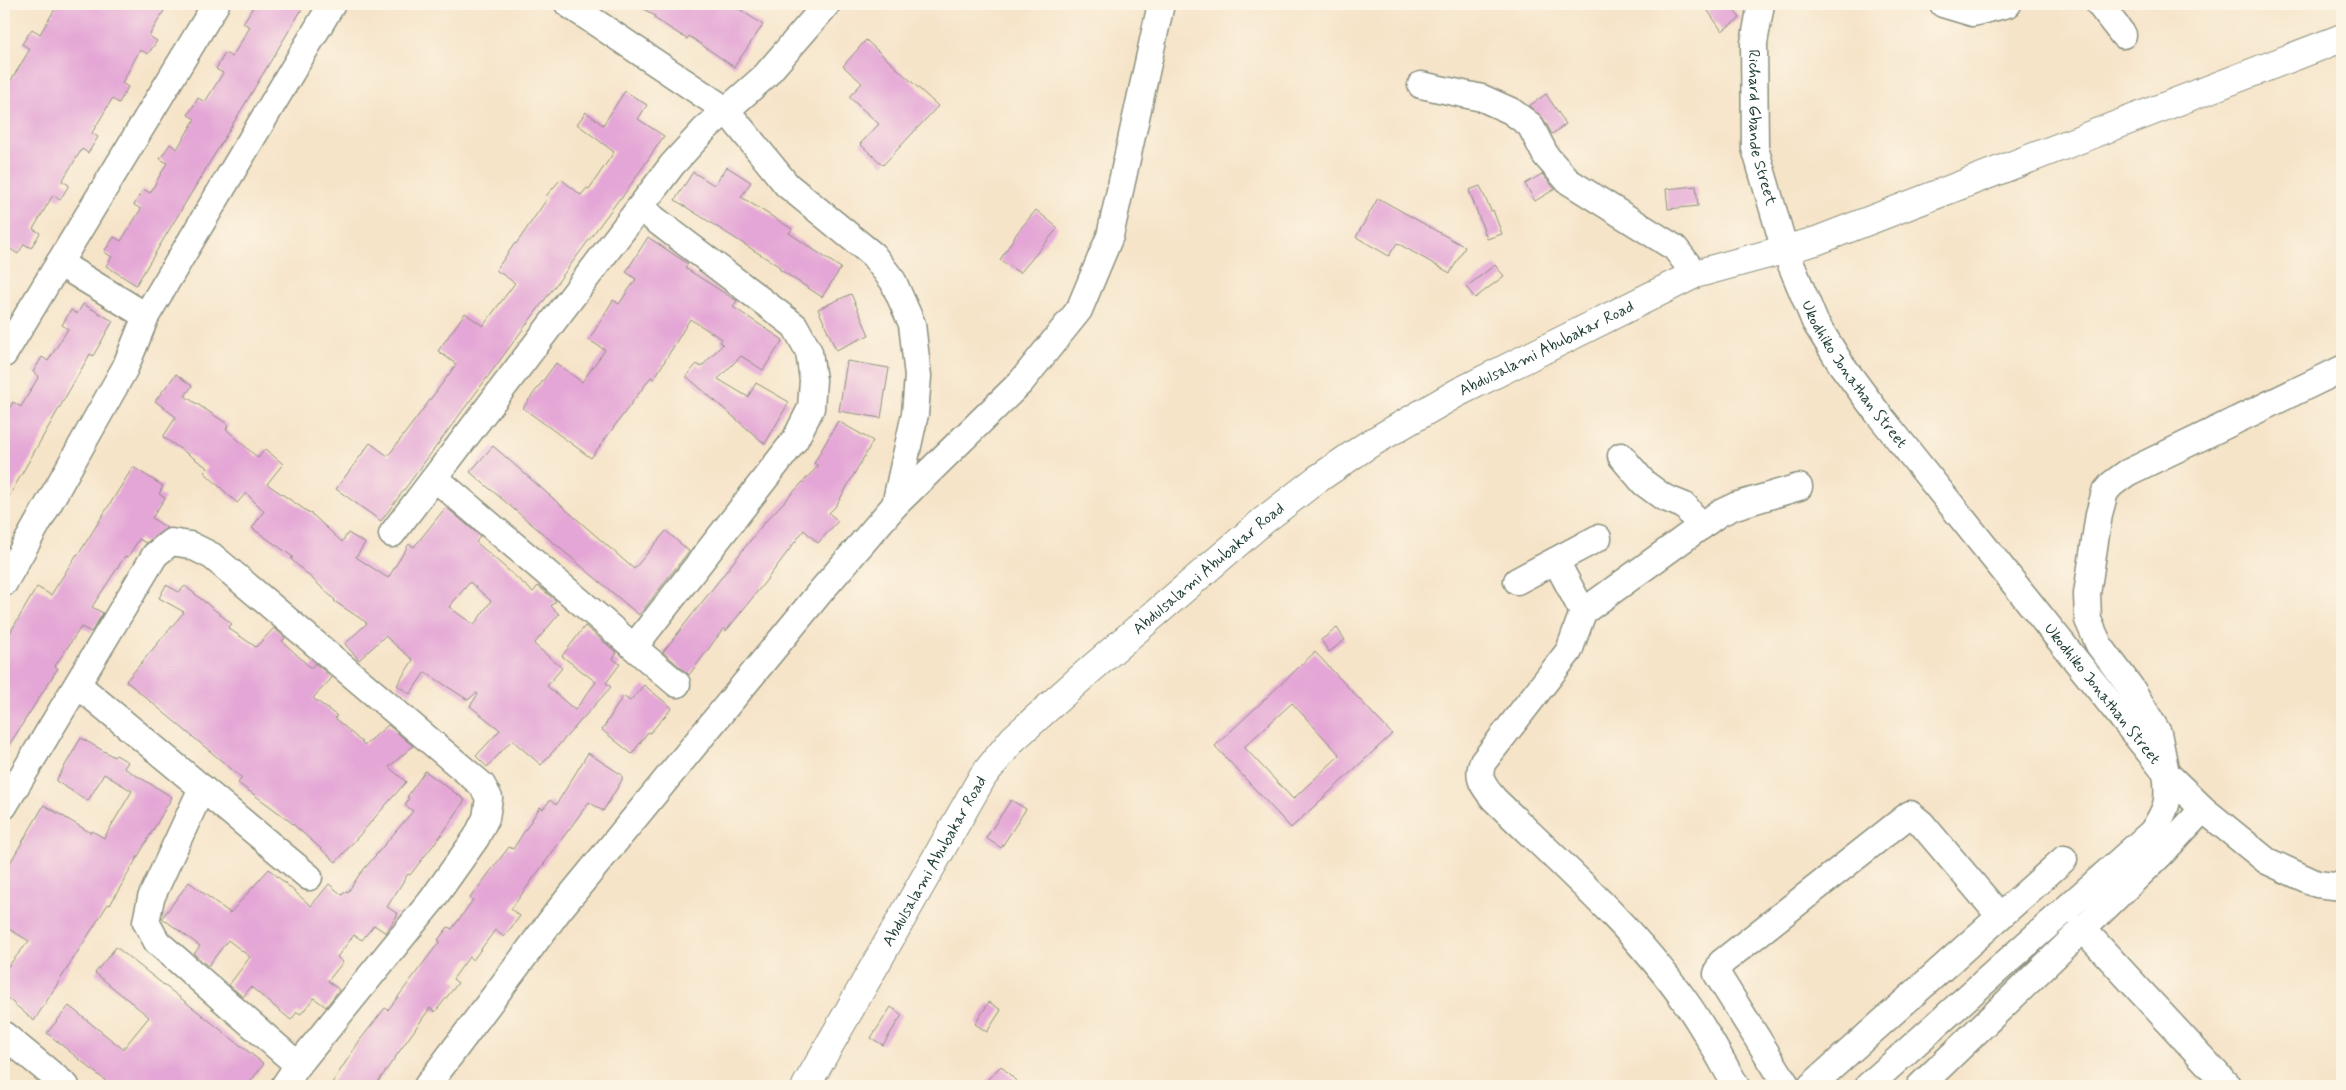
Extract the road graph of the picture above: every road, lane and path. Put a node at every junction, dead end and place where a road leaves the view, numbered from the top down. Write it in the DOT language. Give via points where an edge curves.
graph roads {
  1 [pos="216,4"];
  2 [pos="332,4"];
  3 [pos="568,4"];
  4 [pos="827,4"];
  5 [pos="1161,4"];
  6 [pos="1761,4"];
  7 [pos="1943,4"];
  8 [pos="2008,4"];
  9 [pos="2099,4"];
  10 [pos="2123,35"];
  11 [pos="2342,38"];
  12 [pos="1421,85"];
  13 [pos="726,110"];
  14 [pos="640,208"];
  15 [pos="1784,250"];
  16 [pos="59,264"];
  17 [pos="1695,274"];
  18 [pos="146,316"];
  19 [pos="12,323"];
  20 [pos="4,354"];
  21 [pos="2342,369"];
  22 [pos="1621,456"];
  23 [pos="435,478"];
  24 [pos="1799,487"];
  25 [pos="895,505"];
  26 [pos="1701,526"];
  27 [pos="392,534"];
  28 [pos="1598,538"];
  29 [pos="1556,561"];
  30 [pos="1517,581"];
  31 [pos="4,583"];
  32 [pos="1583,612"];
  33 [pos="634,647"];
  34 [pos="677,684"];
  35 [pos="78,685"];
  36 [pos="2166,773"];
  37 [pos="202,788"];
  38 [pos="4,806"];
  39 [pos="2203,809"];
  40 [pos="2064,859"];
  41 [pos="309,877"];
  42 [pos="2342,887"];
  43 [pos="2000,916"];
  44 [pos="2082,928"];
  45 [pos="4,1035"];
  46 [pos="291,1076"];
  47 [pos="66,1086"];
  48 [pos="427,1086"];
  49 [pos="806,1086"];
  50 [pos="1736,1086"];
  51 [pos="1787,1086"];
  52 [pos="1811,1086"];
  53 [pos="1868,1086"];
  54 [pos="1920,1086"];
  55 [pos="2228,1086"];
  1 -- 16 [label="street"];
  2 -- 18 [label="street"];
  3 -- 13 [label="street"];
  4 -- 13 [label="street" via="765,76"];
  5 -- 25 [label="street" via="1110,236 1078,310 1021,382"];
  6 -- 15 [label="street, Richard Gbande Street" via="1754,43 1755,148"];
  7 -- 8 [label="street" via="1973,13"];
  9 -- 10 [label="street"];
  11 -- 15 [label="main road, Abdulsalami Abubakar Road" via="1816,241"];
  12 -- 17 [label="street" via="1482,98 1511,111 1530,125 1546,156 1568,182 1675,248"];
  13 -- 14 [label="street" via="694,140"];
  13 -- 25 [label="street" via="787,185 873,255 893,281 912,324 918,376 915,414"];
  14 -- 23 [label="street"];
  14 -- 33 [label="street" via="795,326 809,352 813,380 811,408 795,440"];
  15 -- 17 [label="main road, Abdulsalami Abubakar Road"];
  15 -- 36 [label="street, Ukodhiko Jonathan Street" via="1815,322 1841,364"];
  16 -- 18 [label="street"];
  16 -- 19 [label="street"];
  17 -- 49 [label="main road, Abdulsalami Abubakar Road" via="1457,393 1366,446 1316,480 1263,521 1013,740 983,776"];
  18 -- 31 [label="street" via="125,368"];
  19 -- 20 [label="street"];
  21 -- 36 [label="street" via="2127,473 2105,492 2087,594 2088,620 2100,645 2158,733"];
  22 -- 26 [label="street" via="1644,483 1663,497 1684,506"];
  23 -- 27 [label="street"];
  23 -- 33 [label="street"];
  24 -- 26 [label="street" via="1735,506"];
  25 -- 48 [label="street" via="559,910"];
  26 -- 32 [label="street"];
  28 -- 29 [label="street"];
  29 -- 30 [label="street"];
  29 -- 32 [label="street"];
  32 -- 50 [label="street" via="1569,651 1483,762 1480,778 1494,799 1599,902 1661,970 1686,1002"];
  33 -- 34 [label="street"];
  35 -- 37 [label="street"];
  35 -- 38 [label="street"];
  35 -- 46 [label="street" via="155,555 171,542 190,545 212,556 482,785 489,798 486,818 476,838 432,900"];
  36 -- 39 [label="street"];
  36 -- 53 [label="street, Ukodhiko Jonathan Street" via="2169,794 2166,811 2152,832"];
  37 -- 41 [label="street"];
  37 -- 46 [label="street" via="152,898 146,922 158,942"];
  39 -- 42 [label="street" via="2267,861 2317,884"];
  39 -- 44 [label="street" via="2161,854"];
  40 -- 43 [label="street"];
  43 -- 51 [label="street" via="1910,814 1721,963 1717,974"];
  43 -- 52 [label="street"];
  44 -- 54 [label="street"];
  44 -- 55 [label="street"];
  45 -- 47 [label="street"];
}
